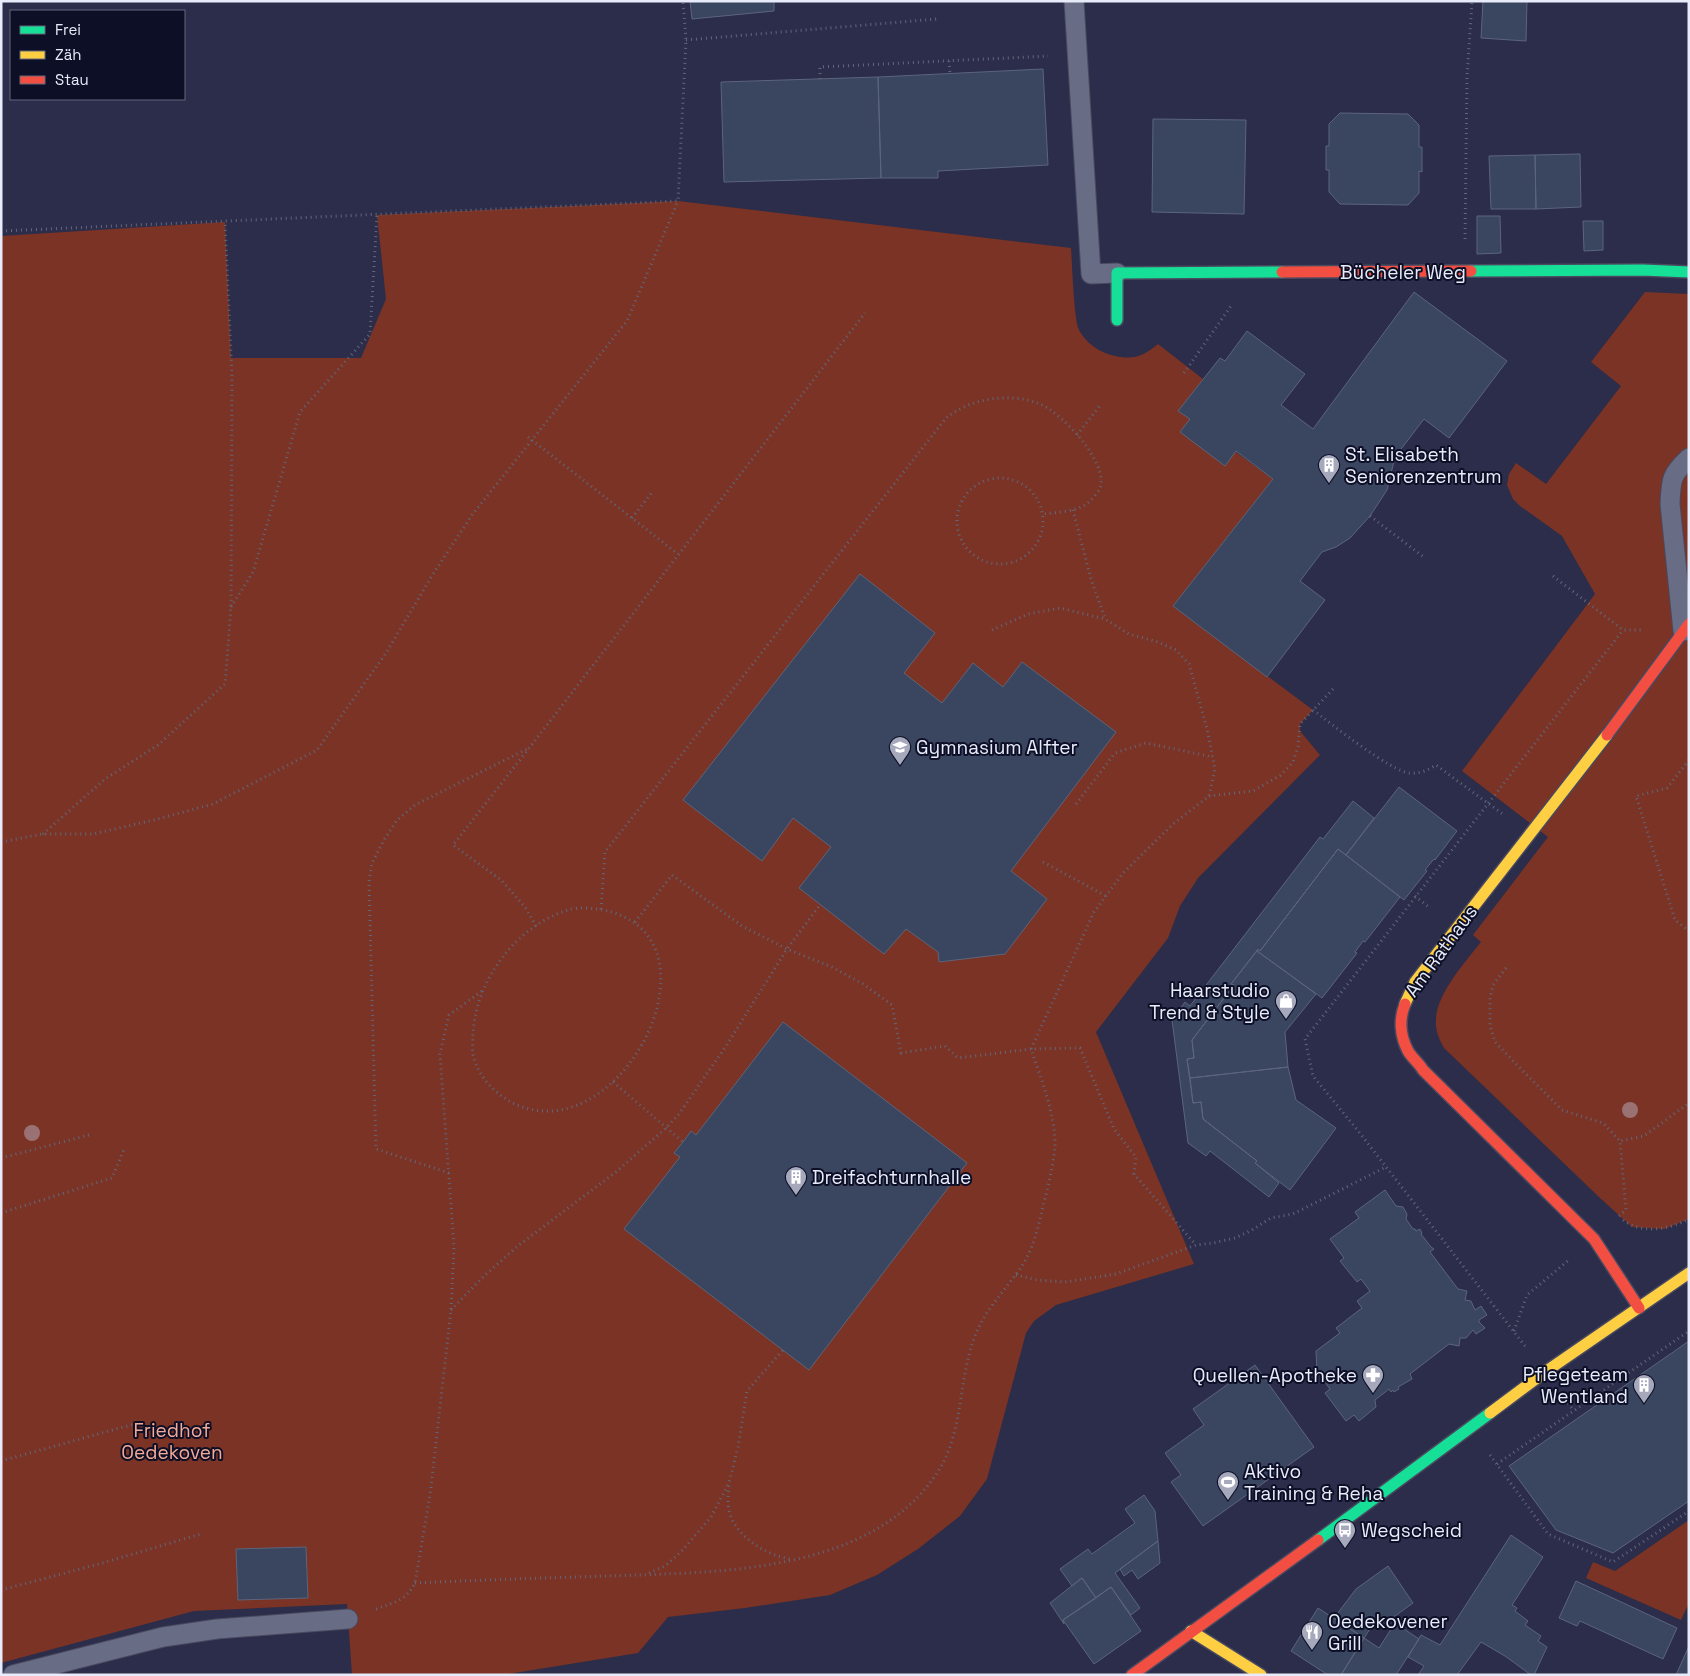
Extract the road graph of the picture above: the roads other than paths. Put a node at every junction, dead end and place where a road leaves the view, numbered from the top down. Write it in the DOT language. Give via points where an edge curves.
graph roads {
  1 [pos="1074,1"];
  2 [pos="1689,272"];
  3 [pos="1117,273"];
  4 [pos="1117,320"];
  5 [pos="1689,458"];
  6 [pos="1686,627"];
  7 [pos="1689,1274"];
  8 [pos="1639,1308"];
  9 [pos="348,1619"];
  10 [pos="1191,1631"];
  11 [pos="13,1675"];
  12 [pos="1132,1675"];
  13 [pos="1261,1675"];
  1 -- 3 [label="lane, Bücheler Weg" via="1091,274"];
  2 -- 3 [label="street, Bücheler Weg"];
  3 -- 4 [label="street"];
  5 -- 6 [label="lane, Am Rathaus" via="1675,471 1670,504"];
  6 -- 8 [label="street, Am Rathaus" via="1588,760 1416,982 1404,1002 1402,1017 1402,1032 1409,1053 1594,1239"];
  7 -- 8 [label="street"];
  8 -- 10 [label="street"];
  9 -- 11 [label="lane" via="217,1629 163,1637"];
  10 -- 12 [label="street"];
  10 -- 13 [label="street"];
}
